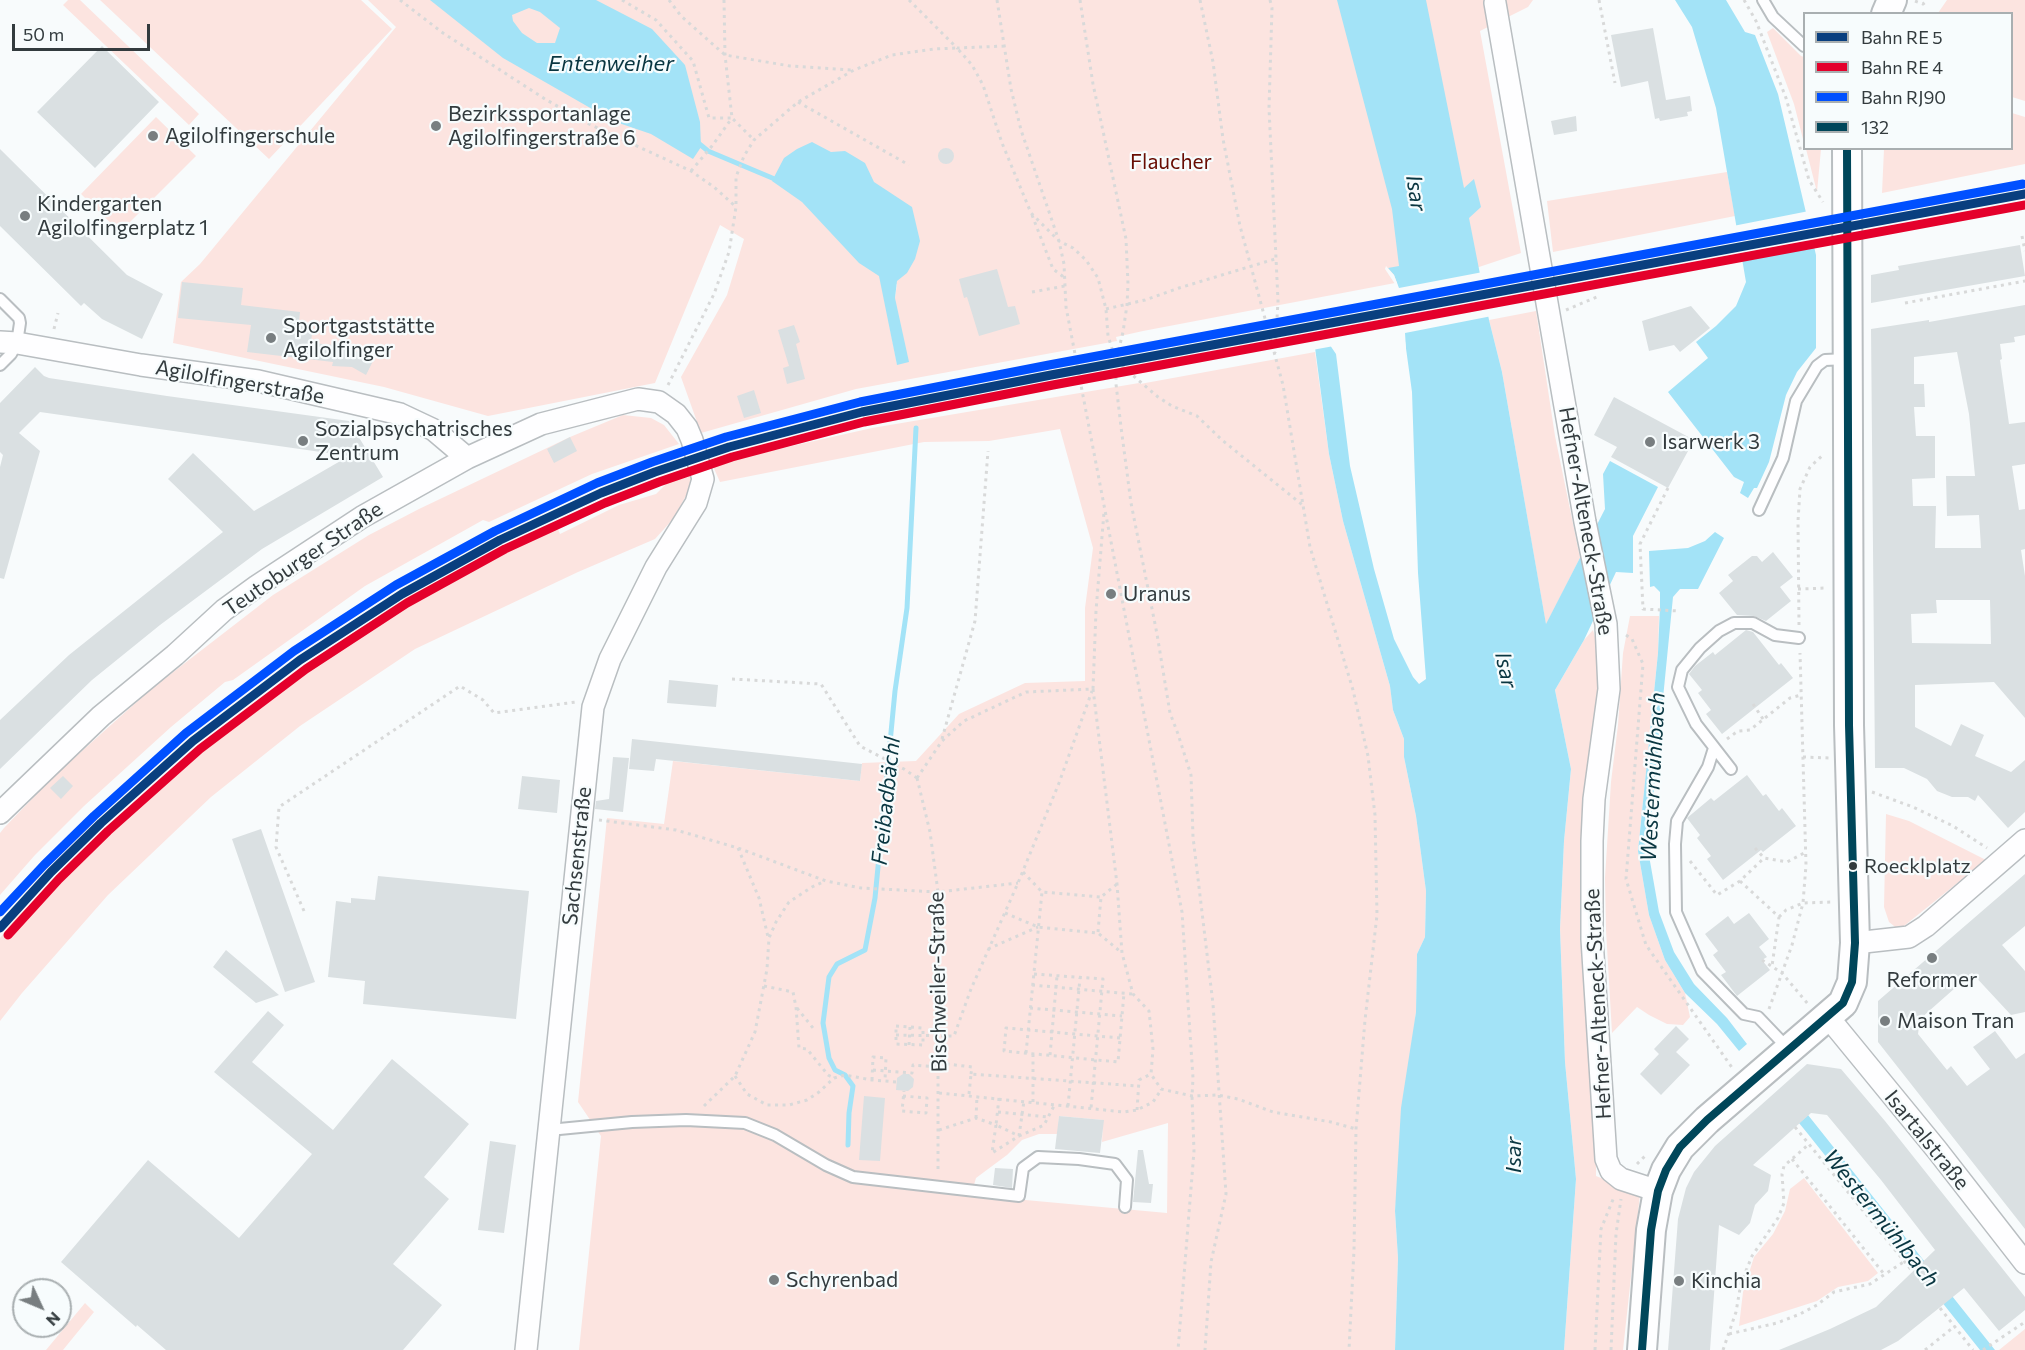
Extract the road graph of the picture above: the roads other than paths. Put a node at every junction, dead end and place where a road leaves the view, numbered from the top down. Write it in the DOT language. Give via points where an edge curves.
graph roads {
  1 [pos="1763,0"];
  2 [pos="1495,3"];
  3 [pos="1803,45"];
  4 [pos="1847,150"];
  5 [pos="0,299"];
  6 [pos="9,343"];
  7 [pos="1847,359"];
  8 [pos="0,365"];
  9 [pos="659,402"];
  10 [pos="467,458"];
  11 [pos="1759,510"];
  12 [pos="1799,638"];
  13 [pos="1714,748"];
  14 [pos="1731,769"];
  15 [pos="0,813"];
  16 [pos="2025,840"];
  17 [pos="1855,943"];
  18 [pos="1821,1014"];
  19 [pos="1780,1040"];
  20 [pos="549,1130"];
  21 [pos="1658,1191"];
  22 [pos="1125,1207"];
  23 [pos="2025,1263"];
  24 [pos="526,1350"];
  25 [pos="1642,1350"];
  1 -- 3 [label="lane" via="1773,17"];
  2 -- 21 [label="street, Hefner-Alteneck-Straße" via="1605,616 1609,689 1594,800 1592,939 1606,1159 1611,1171 1623,1180"];
  4 -- 7 [label="main road"];
  5 -- 6 [label="lane" via="20,322"];
  6 -- 8 [label="lane" via="11,354"];
  6 -- 10 [label="street, Agilolfingerstraße" via="258,381 400,414 434,430"];
  7 -- 11 [label="lane" via="1825,360 1817,366 1796,401 1783,458"];
  7 -- 17 [label="main road"];
  9 -- 10 [label="street, Teutoburger Straße" via="638,399 540,424"];
  9 -- 20 [label="street, Sachsenstraße" via="687,428 703,479 696,503 656,567 609,659 592,707"];
  10 -- 15 [label="street, Teutoburger Straße" via="362,517 224,610 101,716"];
  12 -- 13 [label="lane" via="1775,634 1753,623 1734,623 1700,648 1682,670 1678,687 1696,724"];
  13 -- 14 [label="lane"];
  13 -- 19 [label="lane" via="1708,767 1677,821 1676,912 1702,971 1744,1014 1758,1017"];
  16 -- 17 [label="street" via="1909,937"];
  17 -- 18 [label="main road" via="1848,994 1843,1003"];
  18 -- 21 [label="main road" via="1680,1147"];
  18 -- 23 [label="street, Isartalstraße" via="1937,1150"];
  20 -- 22 [label="lane" via="687,1120 745,1123 775,1134 853,1177 1019,1196 1023,1168 1038,1157 1079,1159 1115,1164 1127,1180"];
  20 -- 24 [label="street, Sachsenstraße"];
  21 -- 25 [label="main road"];
}
